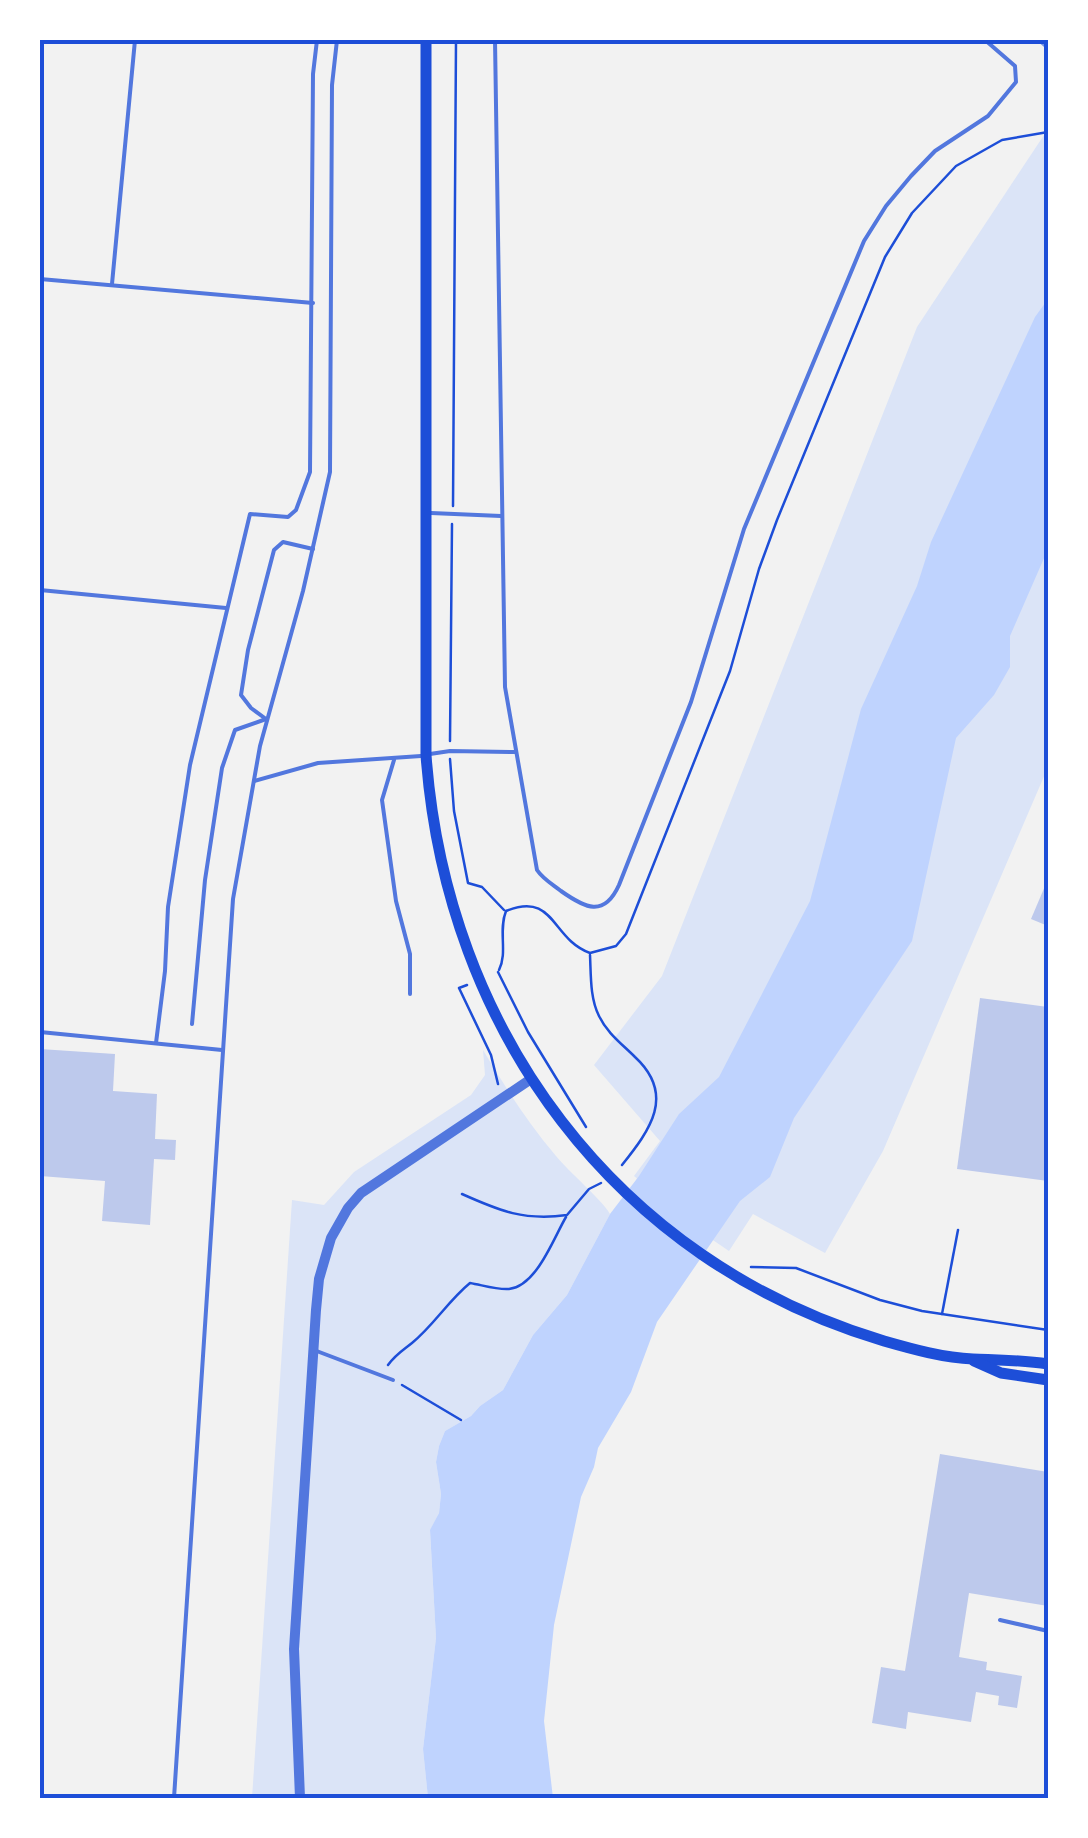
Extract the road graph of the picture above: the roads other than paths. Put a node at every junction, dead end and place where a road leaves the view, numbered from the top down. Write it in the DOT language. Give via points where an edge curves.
graph roads {
  1 [pos="135,40"];
  2 [pos="317,40"];
  3 [pos="337,40"];
  4 [pos="426,40"];
  5 [pos="496,40"];
  6 [pos="985,40"];
  7 [pos="40,279"];
  8 [pos="112,285"];
  9 [pos="312,303"];
  10 [pos="427,513"];
  11 [pos="502,516"];
  12 [pos="313,549"];
  13 [pos="40,590"];
  14 [pos="226,608"];
  15 [pos="266,718"];
  16 [pos="515,752"];
  17 [pos="426,755"];
  18 [pos="394,760"];
  19 [pos="254,781"];
  20 [pos="410,994"];
  21 [pos="192,1024"];
  22 [pos="40,1032"];
  23 [pos="156,1043"];
  24 [pos="222,1050"];
  25 [pos="531,1080"];
  26 [pos="314,1350"];
  27 [pos="970,1360"];
  28 [pos="1048,1364"];
  29 [pos="394,1380"];
  30 [pos="1048,1380"];
  31 [pos="1000,1620"];
  32 [pos="1048,1631"];
  33 [pos="174,1798"];
  34 [pos="300,1798"];
  1 -- 8 [label="lane"];
  2 -- 9 [label="lane"];
  3 -- 12 [label="lane" via="332,445"];
  4 -- 10 [label="main road"];
  5 -- 11 [label="lane"];
  6 -- 16 [label="lane" via="1015,66 1016,82 988,116 922,164 864,241 744,528 689,706 617,891 605,904 583,906 538,873"];
  7 -- 8 [label="lane"];
  8 -- 9 [label="lane"];
  9 -- 14 [label="lane" via="310,472 288,517 250,514"];
  10 -- 11 [label="lane"];
  10 -- 17 [label="main road"];
  11 -- 16 [label="lane" via="504,687"];
  12 -- 15 [label="lane"];
  12 -- 15 [label="lane" via="283,542 274,550 240,694"];
  13 -- 14 [label="lane"];
  14 -- 23 [label="lane" via="190,765"];
  15 -- 19 [label="lane"];
  15 -- 21 [label="lane" via="235,730 222,768"];
  16 -- 17 [label="lane"];
  17 -- 18 [label="lane"];
  17 -- 25 [label="main road" via="439,858 456,923 478,982"];
  18 -- 19 [label="lane" via="318,763"];
  18 -- 20 [label="lane" via="382,800 410,954"];
  19 -- 24 [label="lane" via="233,899"];
  22 -- 23 [label="lane"];
  23 -- 24 [label="lane"];
  24 -- 33 [label="lane"];
  25 -- 26 [label="street" via="372,1184 348,1208 324,1258"];
  25 -- 27 [label="main road" via="619,1186 732,1274 856,1332"];
  26 -- 29 [label="lane"];
  26 -- 34 [label="street" via="294,1649"];
  27 -- 28 [label="main road"];
  27 -- 30 [label="main road" via="1000,1373"];
  31 -- 32 [label="lane"];
}
